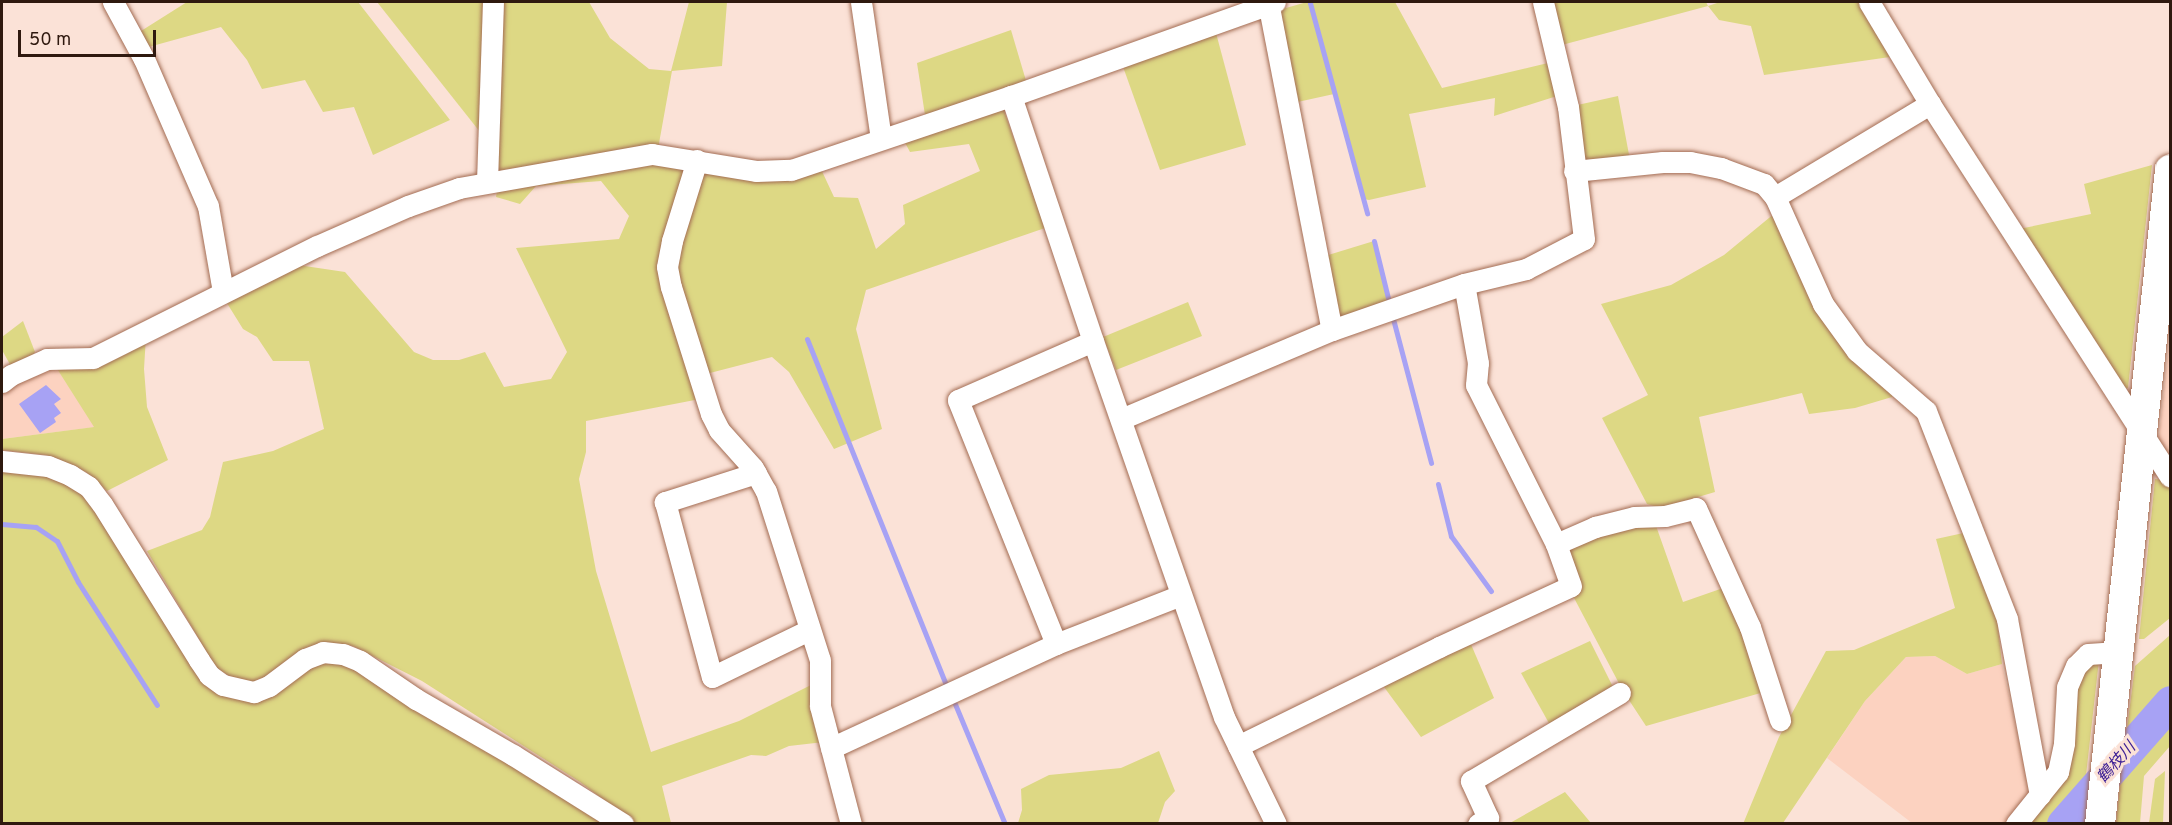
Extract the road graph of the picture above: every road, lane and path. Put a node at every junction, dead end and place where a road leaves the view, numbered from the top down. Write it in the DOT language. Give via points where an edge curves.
graph roads {
  1 [pos="113,2"];
  2 [pos="493,2"];
  3 [pos="861,2"];
  4 [pos="1270,2"];
  5 [pos="1543,2"];
  6 [pos="1869,2"];
  7 [pos="1011,96"];
  8 [pos="1930,104"];
  9 [pos="880,139"];
  10 [pos="697,159"];
  11 [pos="2170,170"];
  12 [pos="1574,171"];
  13 [pos="487,182"];
  14 [pos="1775,197"];
  15 [pos="1464,284"];
  16 [pos="223,292"];
  17 [pos="1332,330"];
  18 [pos="1093,341"];
  19 [pos="2,382"];
  20 [pos="1121,419"];
  21 [pos="2142,433"];
  22 [pos="2,461"];
  23 [pos="756,473"];
  24 [pos="2170,476"];
  25 [pos="1556,544"];
  26 [pos="1181,595"];
  27 [pos="809,630"];
  28 [pos="1056,644"];
  29 [pos="2118,652"];
  30 [pos="1620,693"];
  31 [pos="1780,720"];
  32 [pos="1238,746"];
  33 [pos="831,748"];
  34 [pos="2040,795"];
  35 [pos="623,824"];
  36 [pos="851,824"];
  37 [pos="1276,824"];
  38 [pos="1478,824"];
  39 [pos="2016,824"];
  40 [pos="2100,824"];
  1 -- 16 [label="street" via="140,51 208,206"];
  2 -- 13 [label="street"];
  3 -- 9 [label="street"];
  4 -- 7 [label="street"];
  4 -- 17 [label="street"];
  5 -- 12 [label="street" via="1568,107"];
  6 -- 8 [label="street"];
  7 -- 9 [label="street"];
  7 -- 18 [label="street"];
  8 -- 14 [label="street"];
  8 -- 21 [label="street"];
  9 -- 10 [label="street" via="791,170 756,171"];
  10 -- 13 [label="street" via="652,154"];
  10 -- 23 [label="street" via="666,267 711,414 719,430"];
  11 -- 21 [label="street"];
  12 -- 14 [label="street" via="1690,162 1721,168 1764,184"];
  12 -- 15 [label="street" via="1584,239 1526,269"];
  13 -- 16 [label="street" via="408,206"];
  14 -- 34 [label="street" via="1823,304 1857,351 1926,411 2007,619"];
  15 -- 17 [label="street"];
  15 -- 25 [label="street" via="1478,363 1476,386"];
  16 -- 19 [label="street" via="93,358 46,359"];
  17 -- 20 [label="street"];
  18 -- 20 [label="street"];
  18 -- 28 [label="street" via="958,400"];
  20 -- 26 [label="street"];
  21 -- 24 [label="street"];
  21 -- 29 [label="street"];
  22 -- 35 [label="street" via="48,466 89,487 209,675 223,685 254,692 323,652 343,654"];
  23 -- 27 [label="street" via="766,491"];
  23 -- 27 [label="street" via="665,502 712,677"];
  25 -- 31 [label="street" via="1595,526 1696,508 1750,627"];
  25 -- 32 [label="street" via="1571,586"];
  26 -- 28 [label="street"];
  26 -- 32 [label="street"];
  27 -- 33 [label="street" via="820,660 820,706"];
  28 -- 33 [label="street"];
  29 -- 34 [label="street" via="2088,654 2076,666 2067,687 2058,772"];
  29 -- 40 [label="street"];
  30 -- 38 [label="street" via="1471,781 1488,819"];
  32 -- 37 [label="street"];
  33 -- 36 [label="street"];
  34 -- 39 [label="street"];
}
